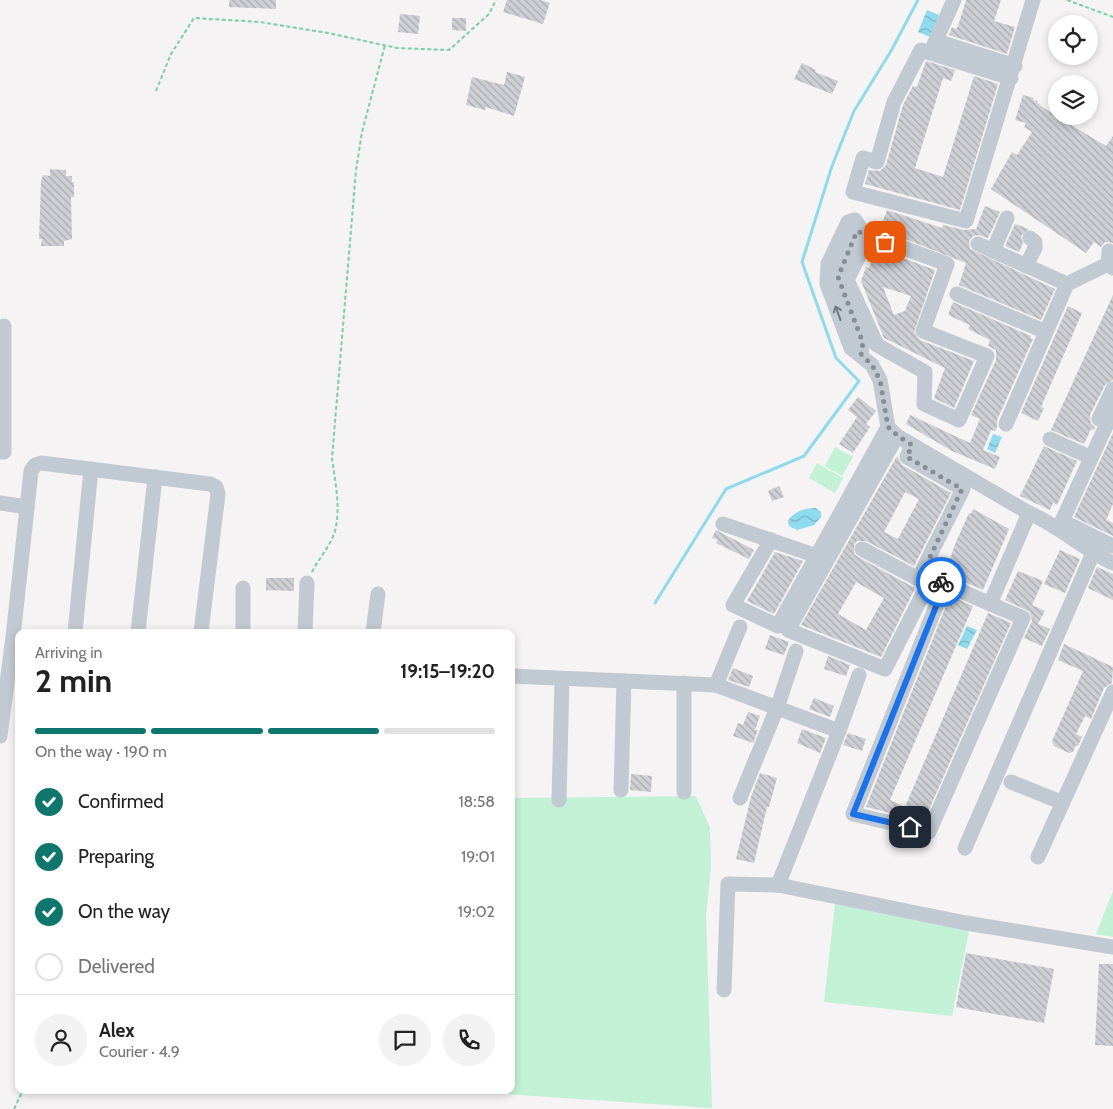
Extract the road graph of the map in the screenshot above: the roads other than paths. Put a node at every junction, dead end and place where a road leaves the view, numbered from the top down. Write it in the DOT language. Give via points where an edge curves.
graph roads {
  1 [pos="954,0"];
  2 [pos="1033,0"];
  3 [pos="933,47"];
  4 [pos="1013,72"];
  5 [pos="863,194"];
  6 [pos="1007,218"];
  7 [pos="860,229"];
  8 [pos="1030,238"];
  9 [pos="978,244"];
  10 [pos="993,251"];
  11 [pos="1110,261"];
  12 [pos="1026,266"];
  13 [pos="1067,284"];
  14 [pos="957,294"];
  15 [pos="4,326"];
  16 [pos="1046,332"];
  17 [pos="1113,389"];
  18 [pos="1113,410"];
  19 [pos="1006,424"];
  20 [pos="893,432"];
  21 [pos="1050,439"];
  22 [pos="912,445"];
  23 [pos="0,452"];
  24 [pos="1083,454"];
  25 [pos="91,470"];
  26 [pos="155,477"];
  27 [pos="0,503"];
  28 [pos="27,507"];
  29 [pos="1029,512"];
  30 [pos="1051,522"];
  31 [pos="723,524"];
  32 [pos="771,540"];
  33 [pos="1113,546"];
  34 [pos="862,549"];
  35 [pos="1093,553"];
  36 [pos="817,556"];
  37 [pos="1113,563"];
  38 [pos="920,576"];
  39 [pos="307,583"];
  40 [pos="945,584"];
  41 [pos="243,588"];
  42 [pos="378,594"];
  43 [pos="990,604"];
  44 [pos="740,627"];
  45 [pos="17,629"];
  46 [pos="75,629"];
  47 [pos="138,629"];
  48 [pos="201,629"];
  49 [pos="243,629"];
  50 [pos="305,629"];
  51 [pos="373,629"];
  52 [pos="15,643"];
  53 [pos="796,650"];
  54 [pos="860,675"];
  55 [pos="515,676"];
  56 [pos="562,679"];
  57 [pos="624,681"];
  58 [pos="684,683"];
  59 [pos="716,685"];
  60 [pos="1113,692"];
  61 [pos="777,708"];
  62 [pos="839,731"];
  63 [pos="0,736"];
  64 [pos="1011,782"];
  65 [pos="621,790"];
  66 [pos="684,792"];
  67 [pos="740,798"];
  68 [pos="559,800"];
  69 [pos="1061,802"];
  70 [pos="965,848"];
  71 [pos="1038,857"];
  72 [pos="778,885"];
  73 [pos="1113,947"];
  74 [pos="724,990"];
  1 -- 3 [label="street"];
  2 -- 4 [label="street"];
  3 -- 4 [label="street"];
  3 -- 5 [label="street" via="921,50 898,94 877,162 863,158 853,192"];
  4 -- 5 [label="street" via="966,221"];
  5 -- 7 [label="street"];
  6 -- 10 [label="street"];
  7 -- 7 [label="street" via="946,264 923,331 987,356 958,420 924,404 926,372 877,345 847,280"];
  7 -- 20 [label="street" via="848,222 826,275 852,348 872,365 880,380"];
  8 -- 12 [label="street" via="1035,242 1035,248"];
  9 -- 10 [label="street"];
  10 -- 12 [label="street"];
  11 -- 13 [label="street"];
  12 -- 13 [label="street"];
  13 -- 16 [label="street"];
  14 -- 16 [label="street"];
  15 -- 23 [label="street" via="4,452"];
  16 -- 19 [label="street"];
  17 -- 24 [label="street"];
  18 -- 33 [label="street" via="1062,520"];
  20 -- 22 [label="street"];
  20 -- 36 [label="street"];
  20 -- 38 [label="street" via="788,630 885,669 928,584"];
  21 -- 24 [label="street"];
  22 -- 29 [label="street"];
  22 -- 38 [label="street" via="907,457 962,489"];
  24 -- 30 [label="street"];
  25 -- 26 [label="street"];
  25 -- 28 [label="street" via="41,463 35,465 31,471"];
  25 -- 46 [label="street"];
  26 -- 47 [label="street"];
  26 -- 48 [label="street" via="216,487 218,494"];
  27 -- 28 [label="street"];
  28 -- 45 [label="street"];
  29 -- 30 [label="street"];
  29 -- 43 [label="street"];
  30 -- 35 [label="street"];
  31 -- 32 [label="street"];
  32 -- 36 [label="street"];
  32 -- 36 [label="street" via="733,605 778,626"];
  34 -- 38 [label="street"];
  35 -- 37 [label="street"];
  35 -- 70 [label="street"];
  38 -- 40 [label="street"];
  39 -- 50 [label="street"];
  40 -- 43 [label="street"];
  40 -- 43 [label="street" via="853,814 929,832 1023,618"];
  41 -- 49 [label="street"];
  42 -- 51 [label="street"];
  44 -- 59 [label="street"];
  52 -- 63 [label="street"];
  53 -- 61 [label="street"];
  54 -- 62 [label="street"];
  55 -- 56 [label="street"];
  56 -- 57 [label="street"];
  56 -- 68 [label="street"];
  57 -- 58 [label="street"];
  57 -- 65 [label="street"];
  58 -- 59 [label="street"];
  58 -- 66 [label="street"];
  59 -- 61 [label="street"];
  60 -- 69 [label="street"];
  61 -- 62 [label="street"];
  61 -- 67 [label="street"];
  62 -- 72 [label="street"];
  64 -- 69 [label="street"];
  69 -- 71 [label="street"];
  72 -- 73 [label="street" via="966,923"];
  72 -- 74 [label="street" via="728,884"];
}
